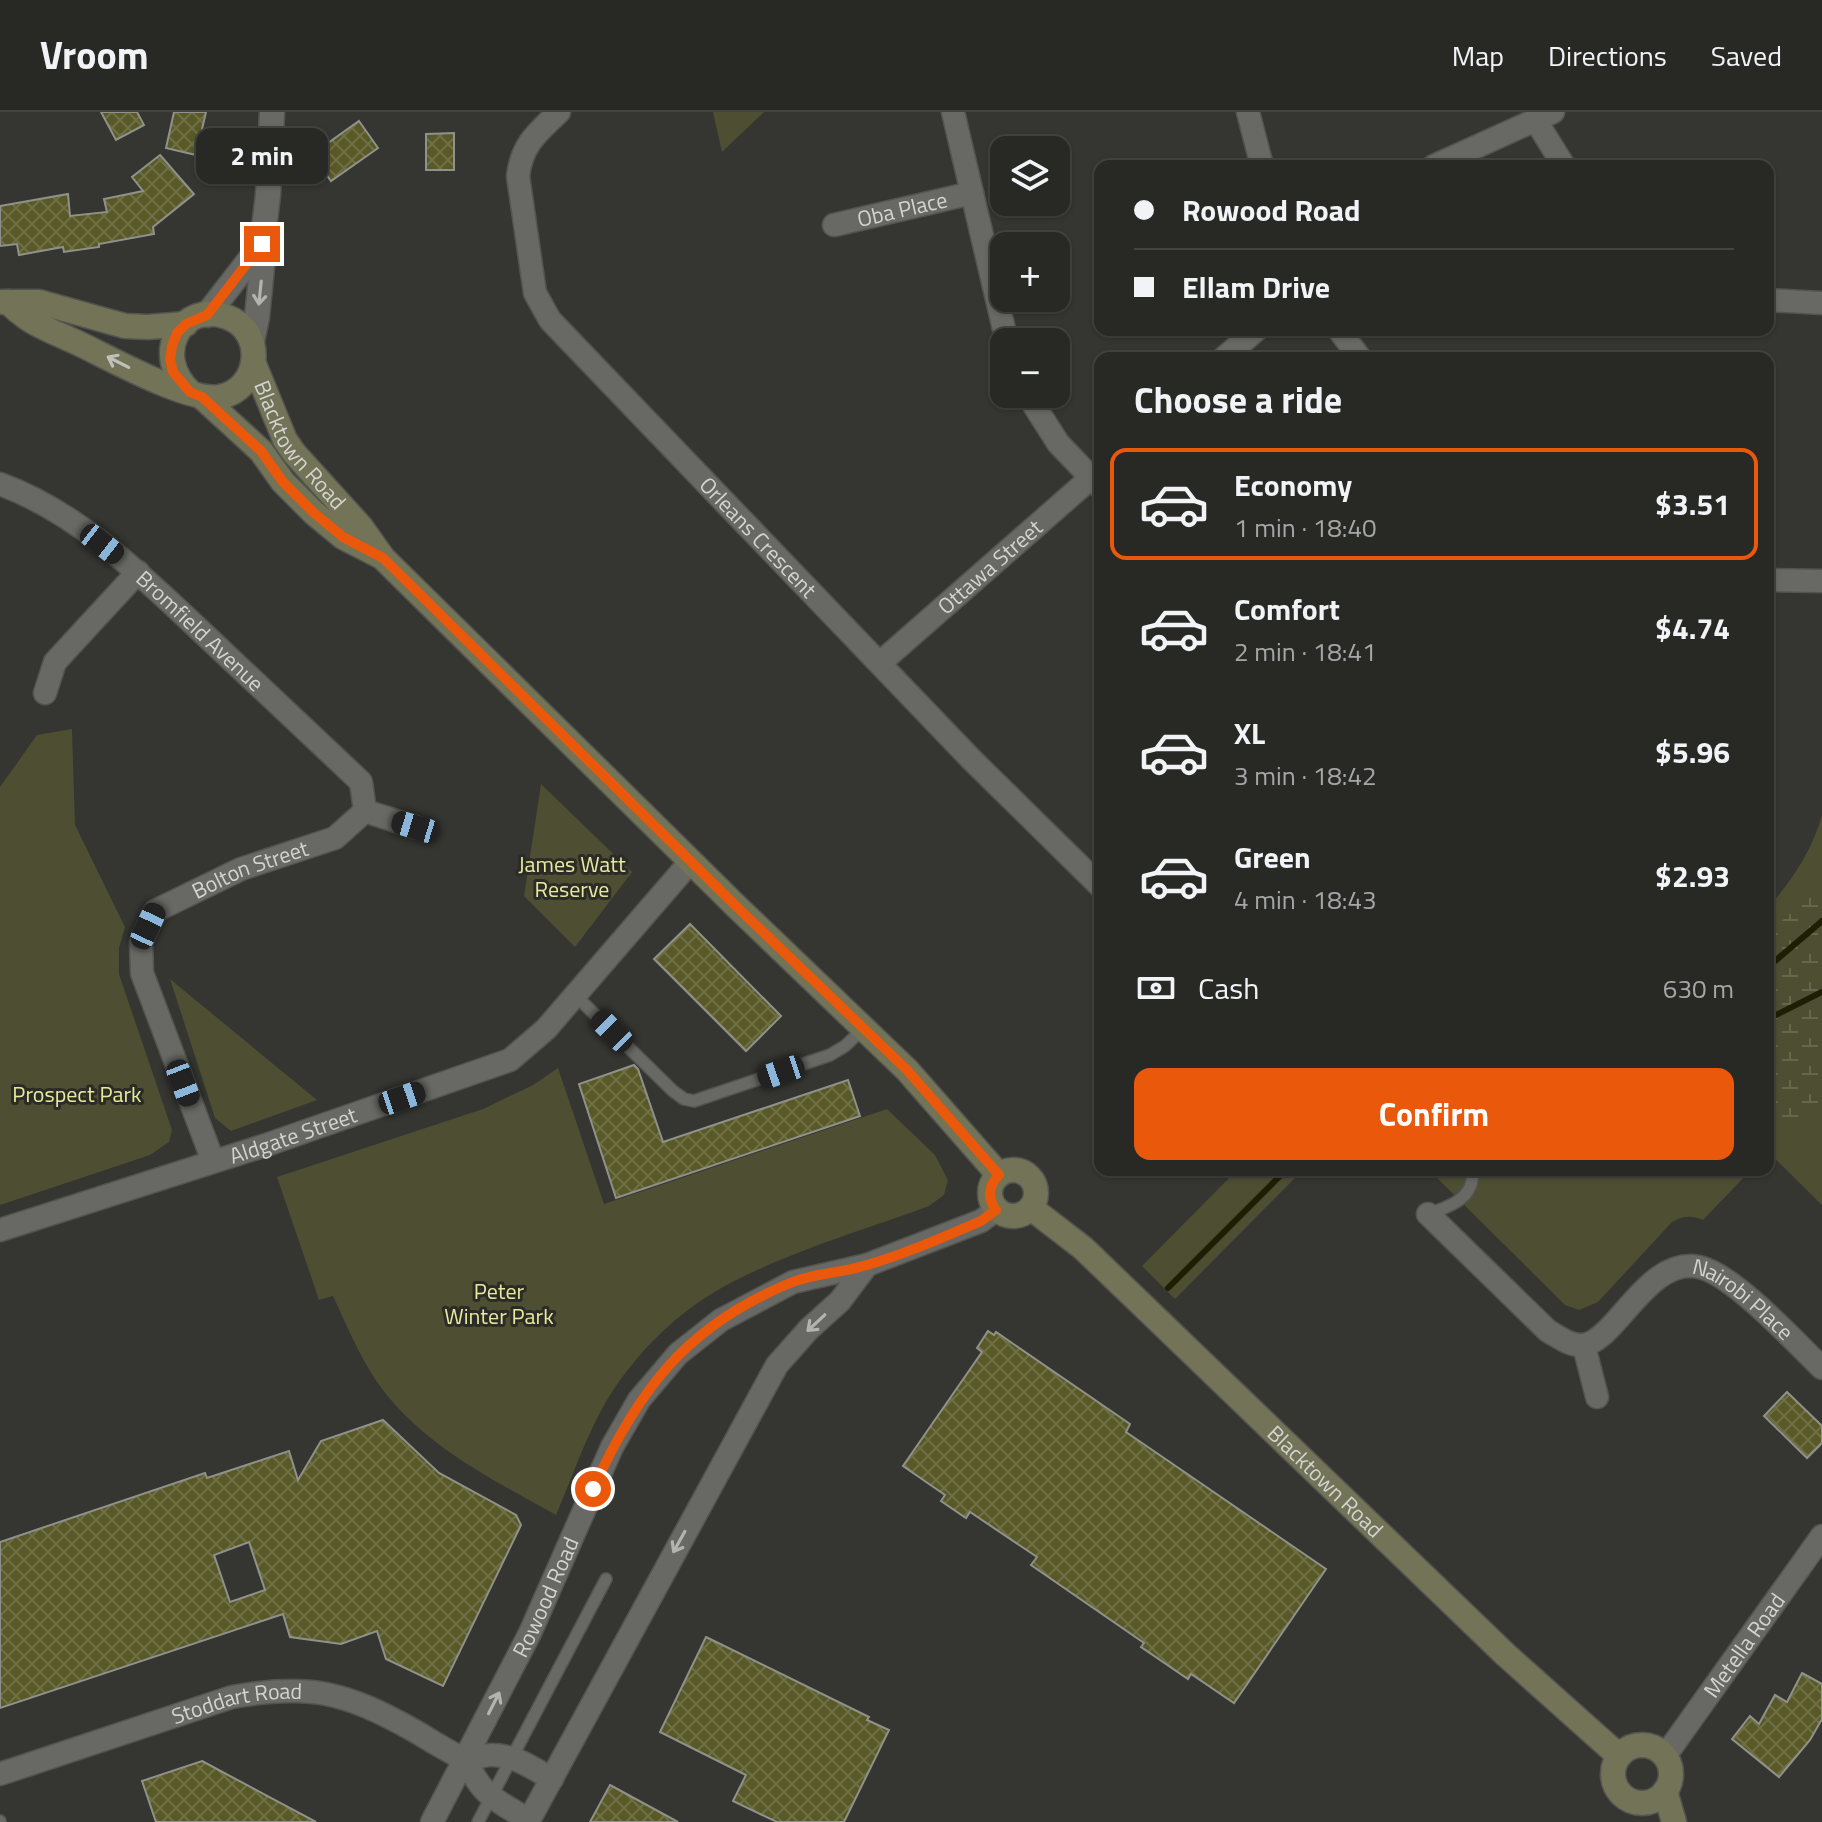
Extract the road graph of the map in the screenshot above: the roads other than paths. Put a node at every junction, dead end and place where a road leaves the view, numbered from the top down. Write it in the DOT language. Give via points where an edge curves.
graph roads {
  1 [pos="272,112"];
  2 [pos="559,112"];
  3 [pos="953,112"];
  4 [pos="1248,112"];
  5 [pos="1545,116"];
  6 [pos="1260,160"];
  7 [pos="1447,160"];
  8 [pos="1562,160"];
  9 [pos="972,193"];
  10 [pos="834,225"];
  11 [pos="262,244"];
  12 [pos="1774,300"];
  13 [pos="4,302"];
  14 [pos="1822,303"];
  15 [pos="196,319"];
  16 [pos="1004,328"];
  17 [pos="1249,336"];
  18 [pos="253,352"];
  19 [pos="1231,352"];
  20 [pos="196,395"];
  21 [pos="1036,408"];
  22 [pos="1094,475"];
  23 [pos="1094,481"];
  24 [pos="0,484"];
  25 [pos="383,558"];
  26 [pos="138,572"];
  27 [pos="1774,580"];
  28 [pos="1822,581"];
  29 [pos="880,663"];
  30 [pos="45,693"];
  31 [pos="365,811"];
  32 [pos="415,827"];
  33 [pos="691,861"];
  34 [pos="1094,880"];
  35 [pos="576,996"];
  36 [pos="864,1027"];
  37 [pos="213,1161"];
  38 [pos="999,1175"];
  39 [pos="1473,1176"];
  40 [pos="1031,1208"];
  41 [pos="996,1210"];
  42 [pos="1428,1214"];
  43 [pos="0,1230"];
  44 [pos="867,1265"];
  45 [pos="1584,1346"];
  46 [pos="1822,1368"];
  47 [pos="1597,1397"];
  48 [pos="1822,1536"];
  49 [pos="606,1579"];
  50 [pos="1619,1756"];
  51 [pos="1665,1756"];
  52 [pos="512,1757"];
  53 [pos="466,1759"];
  54 [pos="0,1774"];
  55 [pos="552,1779"];
  56 [pos="1665,1791"];
  57 [pos="491,1797"];
  58 [pos="1638,1812"];
  59 [pos="528,1821"];
  60 [pos="432,1822"];
  61 [pos="478,1822"];
  62 [pos="1674,1822"];
  1 -- 11 [label="street"];
  2 -- 29 [label="street, Orleans Crescent" via="530,139 518,176 535,293 550,320"];
  3 -- 9 [label="street"];
  4 -- 6 [label="street"];
  5 -- 7 [label="street"];
  5 -- 8 [label="street"];
  9 -- 10 [label="street, Oba Place"];
  9 -- 16 [label="street"];
  11 -- 15 [label="street"];
  11 -- 18 [label="street, one-way"];
  12 -- 14 [label="street"];
  13 -- 15 [label="main road, Blacktown Road" via="39,302 125,326"];
  20 -- 13 [label="main road, Blacktown Road, one-way" via="145,376"];
  15 -- 18 [label="main road" via="230,318 239,324"];
  15 -- 20 [label="main road" via="177,333 170,359 173,372"];
  17 -- 19 [label="street"];
  18 -- 20 [label="main road" via="249,377 241,387 216,398"];
  18 -- 25 [label="main road, Blacktown Road" via="285,440"];
  20 -- 25 [label="main road, Blacktown Road" via="261,451 314,513 343,537"];
  21 -- 22 [label="street" via="1058,443"];
  23 -- 29 [label="street, Ottawa Street"];
  24 -- 26 [label="street, Bromfield Avenue" via="38,501"];
  25 -- 33 [label="main road, Blacktown Road"];
  26 -- 30 [label="street" via="55,662"];
  26 -- 31 [label="street, Bromfield Avenue" via="361,782"];
  27 -- 28 [label="street"];
  29 -- 34 [label="street, Orleans Crescent"];
  31 -- 32 [label="street"];
  31 -- 37 [label="street, Bolton Street" via="335,838 241,869 155,911 141,942 142,973"];
  33 -- 35 [label="street, Aldgate Street"];
  33 -- 36 [label="main road, Blacktown Road"];
  35 -- 36 [label="lane" via="673,1091 694,1101 830,1055"];
  35 -- 37 [label="street, Aldgate Street" via="510,1060"];
  36 -- 38 [label="main road, Blacktown Road"];
  37 -- 43 [label="street, Aldgate Street"];
  38 -- 40 [label="main road" via="1013,1170 1027,1174 1037,1194"];
  38 -- 41 [label="main road" via="989,1196"];
  39 -- 42 [label="lane" via="1468,1192 1454,1205"];
  40 -- 41 [label="main road" via="1010,1217"];
  40 -- 50 [label="main road, Blacktown Road" via="1083,1248 1483,1634"];
  41 -- 44 [label="street, Rowood Road" via="981,1221"];
  42 -- 45 [label="street" via="1548,1331"];
  53 -- 44 [label="street, Rowood Road, one-way" via="530,1633 612,1447 654,1381 697,1337 754,1300 793,1282"];
  44 -- 55 [label="street, one-way" via="840,1301 777,1365"];
  45 -- 46 [label="street, Nairobi Place" via="1658,1277 1675,1268 1699,1267 1726,1279"];
  45 -- 47 [label="street"];
  48 -- 51 [label="street, Metella Road"];
  49 -- 52 [label="lane"];
  50 -- 51 [label="main road" via="1642,1744"];
  50 -- 58 [label="main road" via="1614,1782"];
  51 -- 56 [label="main road" via="1671,1774"];
  52 -- 53 [label="street"];
  52 -- 55 [label="street"];
  52 -- 57 [label="lane"];
  53 -- 54 [label="street, Stoddart Road" via="373,1708 339,1695 292,1690 232,1697"];
  53 -- 57 [label="street, Stoddart Road" via="475,1781"];
  53 -- 60 [label="street, Rowood Road"];
  55 -- 59 [label="street"];
  56 -- 58 [label="main road"];
  56 -- 62 [label="main road"];
  57 -- 59 [label="street, Stoddart Road"];
  57 -- 61 [label="lane"];
}
